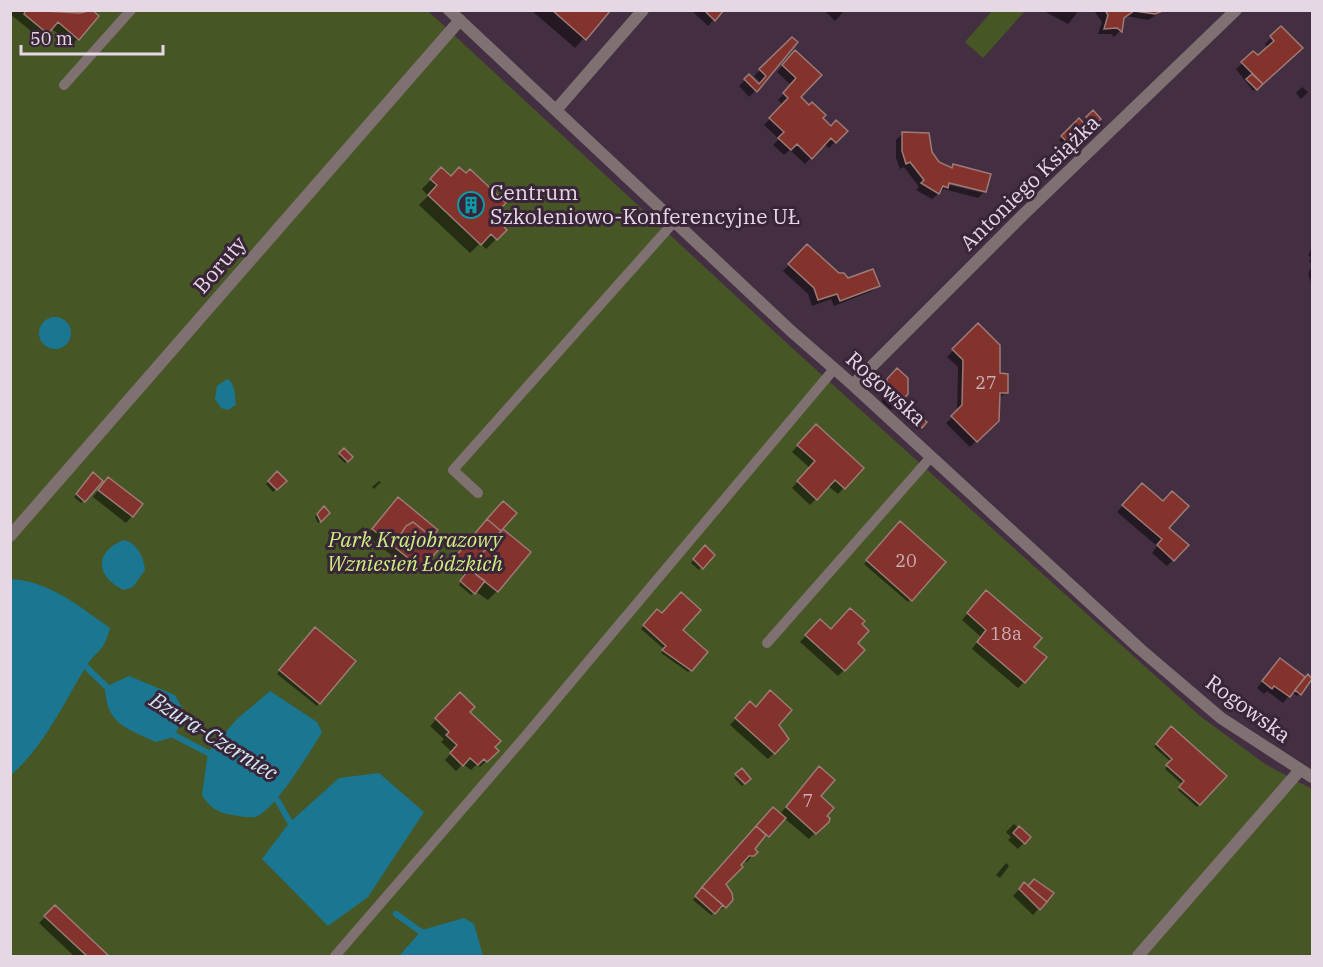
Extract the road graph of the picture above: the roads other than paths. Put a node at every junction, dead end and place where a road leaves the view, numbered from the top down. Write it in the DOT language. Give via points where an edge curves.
graph roads {
  1 [pos="131,10"];
  2 [pos="449,10"];
  3 [pos="643,10"];
  4 [pos="1236,10"];
  5 [pos="460,20"];
  6 [pos="64,85"];
  7 [pos="556,110"];
  8 [pos="674,222"];
  9 [pos="834,369"];
  10 [pos="854,385"];
  11 [pos="931,457"];
  12 [pos="478,493"];
  13 [pos="10,536"];
  14 [pos="767,643"];
  15 [pos="1300,770"];
  16 [pos="1312,777"];
  17 [pos="335,957"];
  18 [pos="1138,957"];
  1 -- 6 [label="lane"];
  2 -- 5 [label="street, Rogowska"];
  3 -- 7 [label="street"];
  4 -- 10 [label="street, Antoniego Książka"];
  5 -- 7 [label="street, Rogowska"];
  5 -- 13 [label="street, Boruty"];
  7 -- 8 [label="street, Rogowska"];
  8 -- 9 [label="street, Rogowska"];
  8 -- 12 [label="lane" via="453,470"];
  9 -- 10 [label="street, Rogowska"];
  9 -- 17 [label="lane"];
  10 -- 11 [label="street, Rogowska"];
  11 -- 14 [label="lane"];
  11 -- 15 [label="street, Rogowska" via="1163,669 1221,718"];
  15 -- 16 [label="street, Rogowska"];
  15 -- 18 [label="street"];
}
